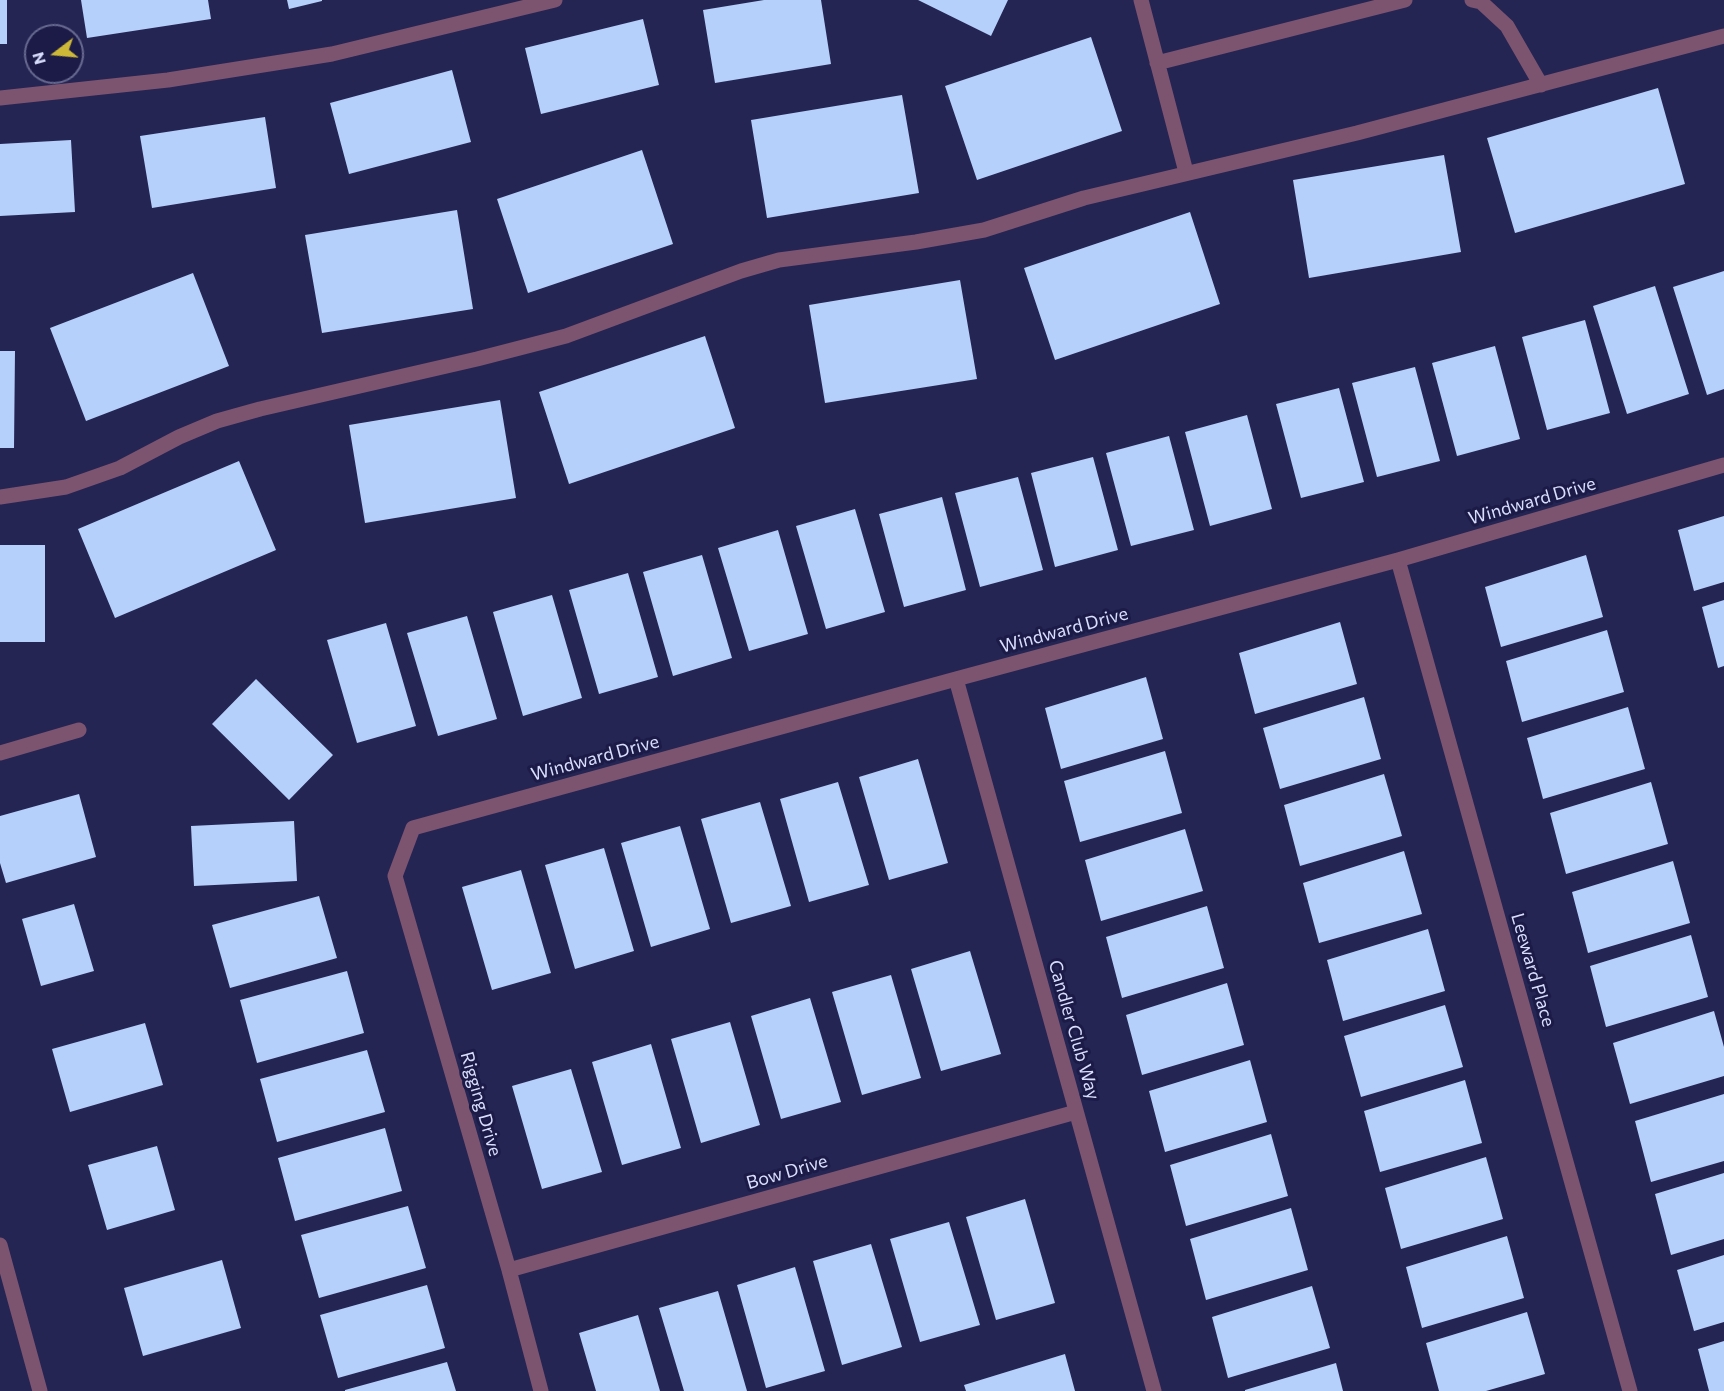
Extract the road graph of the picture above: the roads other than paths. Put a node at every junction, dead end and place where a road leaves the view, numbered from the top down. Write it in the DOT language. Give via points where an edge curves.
graph roads {
  1 [pos="555,0"];
  2 [pos="1141,0"];
  3 [pos="1405,0"];
  4 [pos="1472,0"];
  5 [pos="1724,36"];
  6 [pos="1157,63"];
  7 [pos="1541,85"];
  8 [pos="0,98"];
  9 [pos="1186,172"];
  10 [pos="1724,465"];
  11 [pos="0,497"];
  12 [pos="1398,560"];
  13 [pos="956,679"];
  14 [pos="79,730"];
  15 [pos="0,753"];
  16 [pos="412,828"];
  17 [pos="1076,1112"];
  18 [pos="0,1245"];
  19 [pos="509,1270"];
  20 [pos="40,1391"];
  21 [pos="541,1391"];
  22 [pos="1154,1391"];
  23 [pos="1630,1391"];
  1 -- 8 [label="street" via="332,54 168,80"];
  2 -- 6 [label="street"];
  3 -- 6 [label="street"];
  4 -- 7 [label="street" via="1481,2 1507,26"];
  5 -- 7 [label="street"];
  6 -- 9 [label="street"];
  7 -- 9 [label="street"];
  9 -- 11 [label="street" via="1084,198 984,231 779,260 566,336 217,421 120,468 66,487"];
  10 -- 12 [label="street, Windward Drive"];
  12 -- 13 [label="street, Windward Drive"];
  12 -- 23 [label="street, Leeward Place"];
  13 -- 16 [label="street, Windward Drive"];
  13 -- 17 [label="street, Candler Club Way"];
  14 -- 15 [label="street"];
  16 -- 19 [label="street, Rigging Drive" via="396,876"];
  17 -- 19 [label="street, Bow Drive"];
  17 -- 22 [label="street, Candler Club Way"];
  18 -- 20 [label="street"];
  19 -- 21 [label="street, Rigging Drive"];
}
